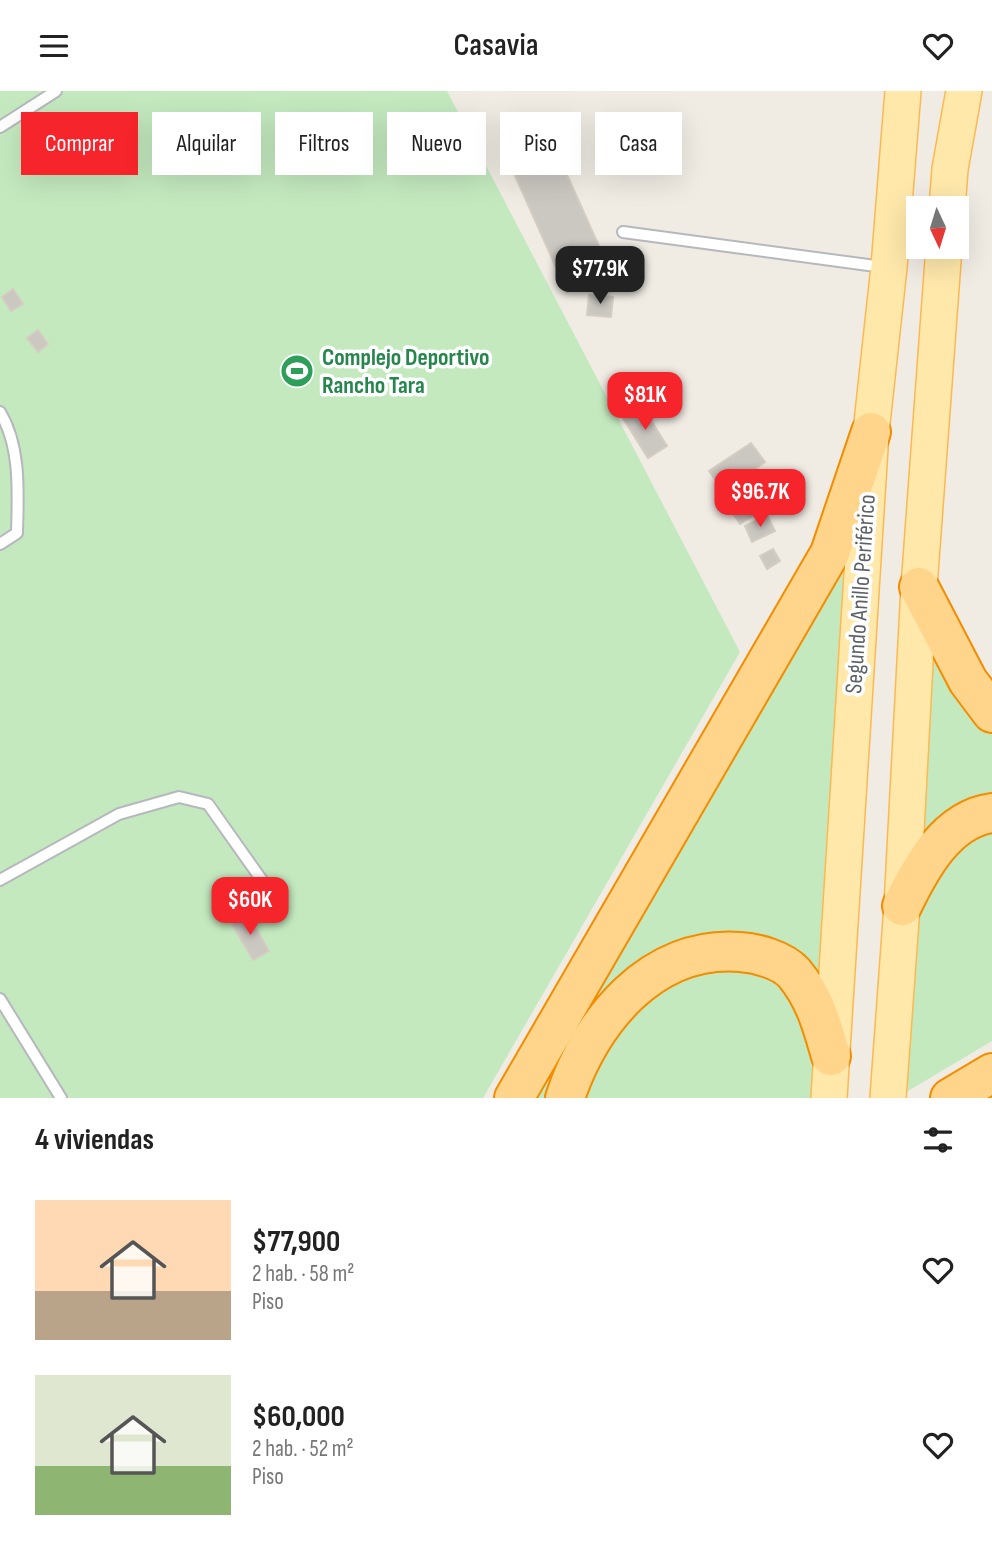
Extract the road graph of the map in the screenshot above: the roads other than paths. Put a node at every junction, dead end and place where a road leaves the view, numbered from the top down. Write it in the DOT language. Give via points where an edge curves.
graph roads {
  1 [pos="56,91"];
  2 [pos="964,91"];
  3 [pos="899,100"];
  4 [pos="0,127"];
  5 [pos="948,196"];
  6 [pos="624,232"];
  7 [pos="943,259"];
  8 [pos="889,267"];
  9 [pos="0,412"];
  10 [pos="871,432"];
  11 [pos="0,544"];
  12 [pos="919,587"];
  13 [pos="992,713"];
  14 [pos="992,813"];
  15 [pos="0,880"];
  16 [pos="266,886"];
  17 [pos="902,906"];
  18 [pos="0,999"];
  19 [pos="831,1055"];
  20 [pos="992,1073"];
  21 [pos="889,1081"];
  22 [pos="61,1098"];
  23 [pos="514,1098"];
  24 [pos="565,1098"];
  25 [pos="829,1098"];
  26 [pos="950,1098"];
  1 -- 4 [label="lane"];
  2 -- 5 [label="main road"];
  3 -- 8 [label="main road, Segundo Anillo Periférico"];
  6 -- 8 [label="lane"];
  7 -- 12 [label="main road"];
  8 -- 10 [label="main road, Segundo Anillo Periférico"];
  9 -- 11 [label="lane" via="12,432 18,494 17,533"];
  10 -- 19 [label="main road, Segundo Anillo Periférico"];
  10 -- 23 [label="highway" via="830,553"];
  12 -- 13 [label="highway" via="968,681"];
  12 -- 17 [label="main road"];
  14 -- 17 [label="highway" via="952,831 922,866"];
  15 -- 16 [label="lane" via="119,814 179,797 208,804"];
  17 -- 21 [label="main road"];
  18 -- 22 [label="lane"];
  19 -- 24 [label="highway" via="814,1001 792,971 757,953 720,950 680,960 642,980 606,1017 573,1073"];
  19 -- 25 [label="main road, Segundo Anillo Periférico"];
  20 -- 26 [label="highway"];
}
